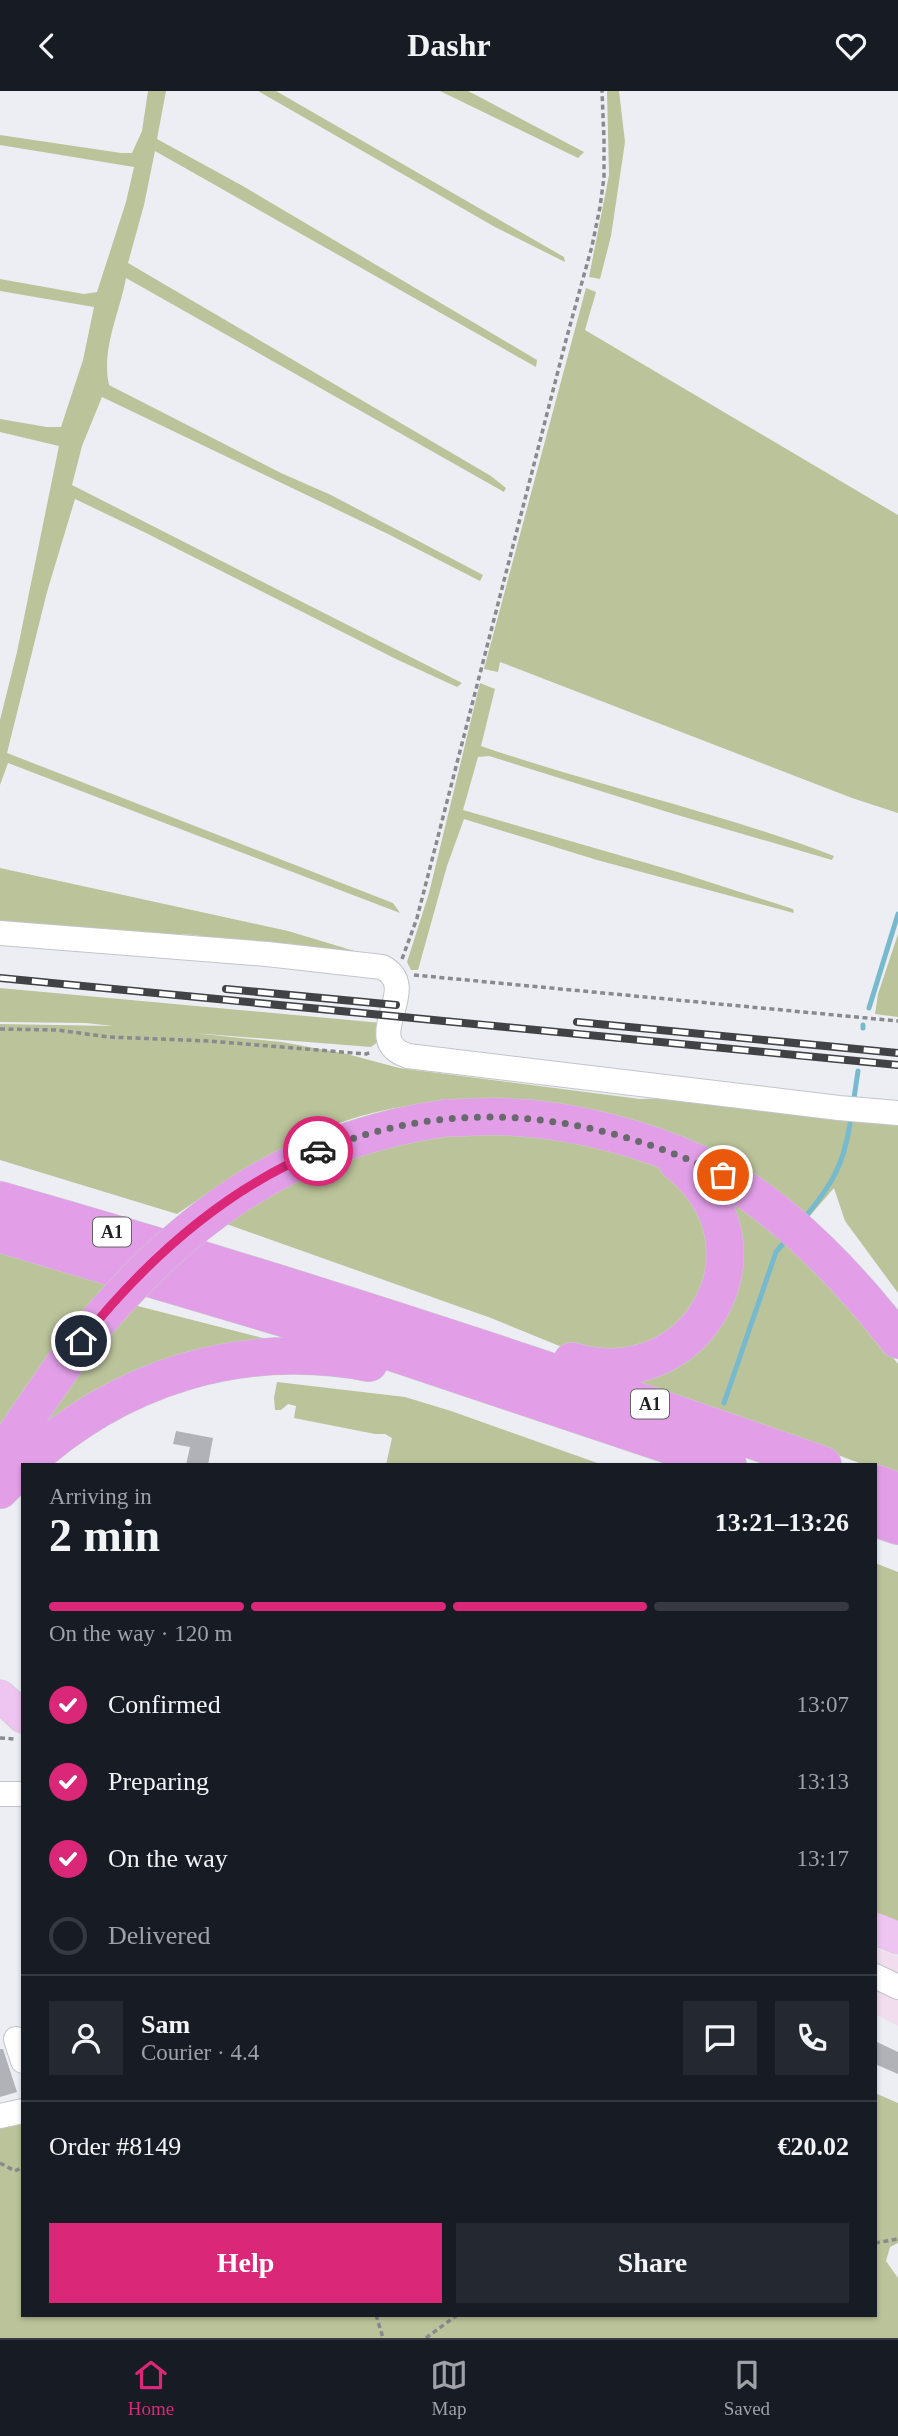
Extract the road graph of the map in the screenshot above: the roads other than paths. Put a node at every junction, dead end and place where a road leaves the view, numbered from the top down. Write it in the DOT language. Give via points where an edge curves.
graph roads {
  1 [pos="0,933"];
  2 [pos="898,1113"];
  3 [pos="643,1141"];
  4 [pos="0,1200"];
  5 [pos="0,1234"];
  6 [pos="898,1340"];
  7 [pos="476,1346"];
  8 [pos="486,1383"];
  9 [pos="0,1457"];
  10 [pos="26,1463"];
  11 [pos="722,1463"];
  12 [pos="817,1463"];
  13 [pos="21,1467"];
  14 [pos="877,1484"];
  15 [pos="0,1490"];
  16 [pos="898,1491"];
  17 [pos="877,1519"];
  18 [pos="898,1526"];
  19 [pos="0,1696"];
  20 [pos="0,1716"];
  21 [pos="21,1716"];
  22 [pos="21,1718"];
  23 [pos="0,1794"];
  24 [pos="21,1794"];
  25 [pos="877,1930"];
  26 [pos="898,1938"];
  27 [pos="877,1977"];
  28 [pos="898,1987"];
  29 [pos="21,2111"];
  30 [pos="0,2116"];
  1 -- 2 [label="street" via="368,964 395,976 397,992 388,1029 391,1048 408,1056"];
  3 -- 6 [label="highway" via="723,1175 790,1223 868,1301"];
  3 -- 7 [label="highway" via="693,1175 721,1220 724,1274 719,1293 700,1325 685,1341 654,1359 619,1367 584,1364 518,1344"];
  3 -- 9 [label="highway, bridge" via="558,1121 507,1116 446,1118 396,1126 301,1158 244,1189 195,1224 151,1264 71,1354"];
  4 -- 7 [label="highway, A1"];
  5 -- 8 [label="highway, A1" via="234,1302"];
  7 -- 12 [label="highway, A1"];
  8 -- 10 [label="highway" via="451,1386 326,1356 239,1359 129,1392 73,1425"];
  8 -- 11 [label="highway, A1"];
  13 -- 15 [label="highway"];
  14 -- 16 [label="highway"];
  17 -- 18 [label="highway"];
  19 -- 21 [label="main road"];
  20 -- 22 [label="main road"];
  23 -- 24 [label="street"];
  25 -- 26 [label="main road"];
  27 -- 28 [label="street"];
  29 -- 30 [label="street"];
}
